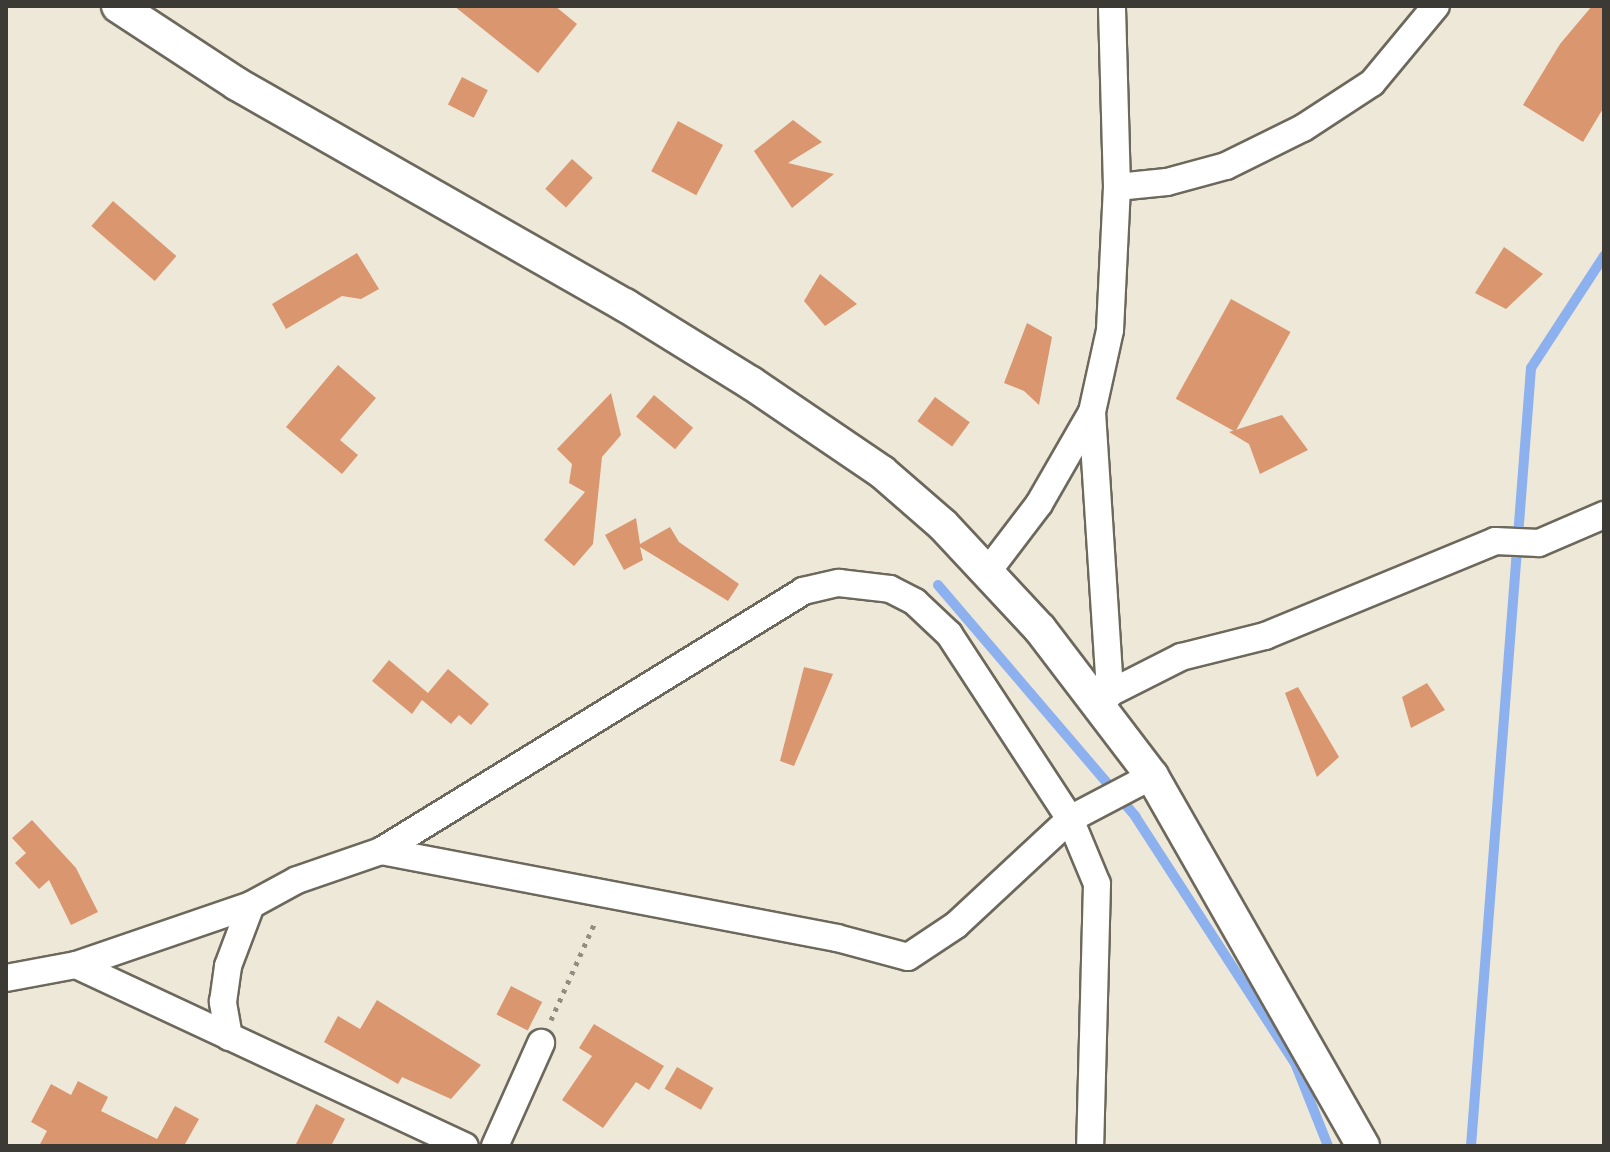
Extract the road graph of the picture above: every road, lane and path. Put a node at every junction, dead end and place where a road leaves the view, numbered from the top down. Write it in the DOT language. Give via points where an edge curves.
graph roads {
  1 [pos="118,6"];
  2 [pos="1112,6"];
  3 [pos="1436,6"];
  4 [pos="1117,187"];
  5 [pos="1092,412"];
  6 [pos="1604,515"];
  7 [pos="988,571"];
  8 [pos="1106,699"];
  9 [pos="1152,776"];
  10 [pos="1070,819"];
  11 [pos="381,851"];
  12 [pos="608,893"];
  13 [pos="251,905"];
  14 [pos="76,965"];
  15 [pos="6,978"];
  16 [pos="229,1037"];
  17 [pos="541,1043"];
  18 [pos="465,1146"];
  19 [pos="495,1146"];
  20 [pos="1090,1146"];
  21 [pos="1363,1146"];
  1 -- 7 [label="street" via="237,84 625,305 751,383 882,472"];
  2 -- 4 [label="street"];
  3 -- 4 [label="street" via="1372,83 1303,128 1226,166 1167,182"];
  4 -- 5 [label="street" via="1110,330"];
  5 -- 7 [label="street" via="1039,504"];
  5 -- 8 [label="street"];
  6 -- 8 [label="street" via="1539,543 1495,541 1265,636 1181,657"];
  7 -- 8 [label="street"];
  8 -- 9 [label="street"];
  9 -- 10 [label="street"];
  9 -- 21 [label="street"];
  10 -- 11 [label="street" via="949,634 915,602 890,589 839,583 803,591"];
  10 -- 12 [label="street" via="956,925 908,957"];
  10 -- 20 [label="street" via="1097,884"];
  11 -- 12 [label="street"];
  11 -- 13 [label="street" via="297,880"];
  12 -- 17 [label="path"];
  13 -- 14 [label="street"];
  13 -- 16 [label="street" via="228,966 223,1002"];
  14 -- 15 [label="street"];
  14 -- 16 [label="street"];
  16 -- 18 [label="street"];
  17 -- 19 [label="street"];
}
